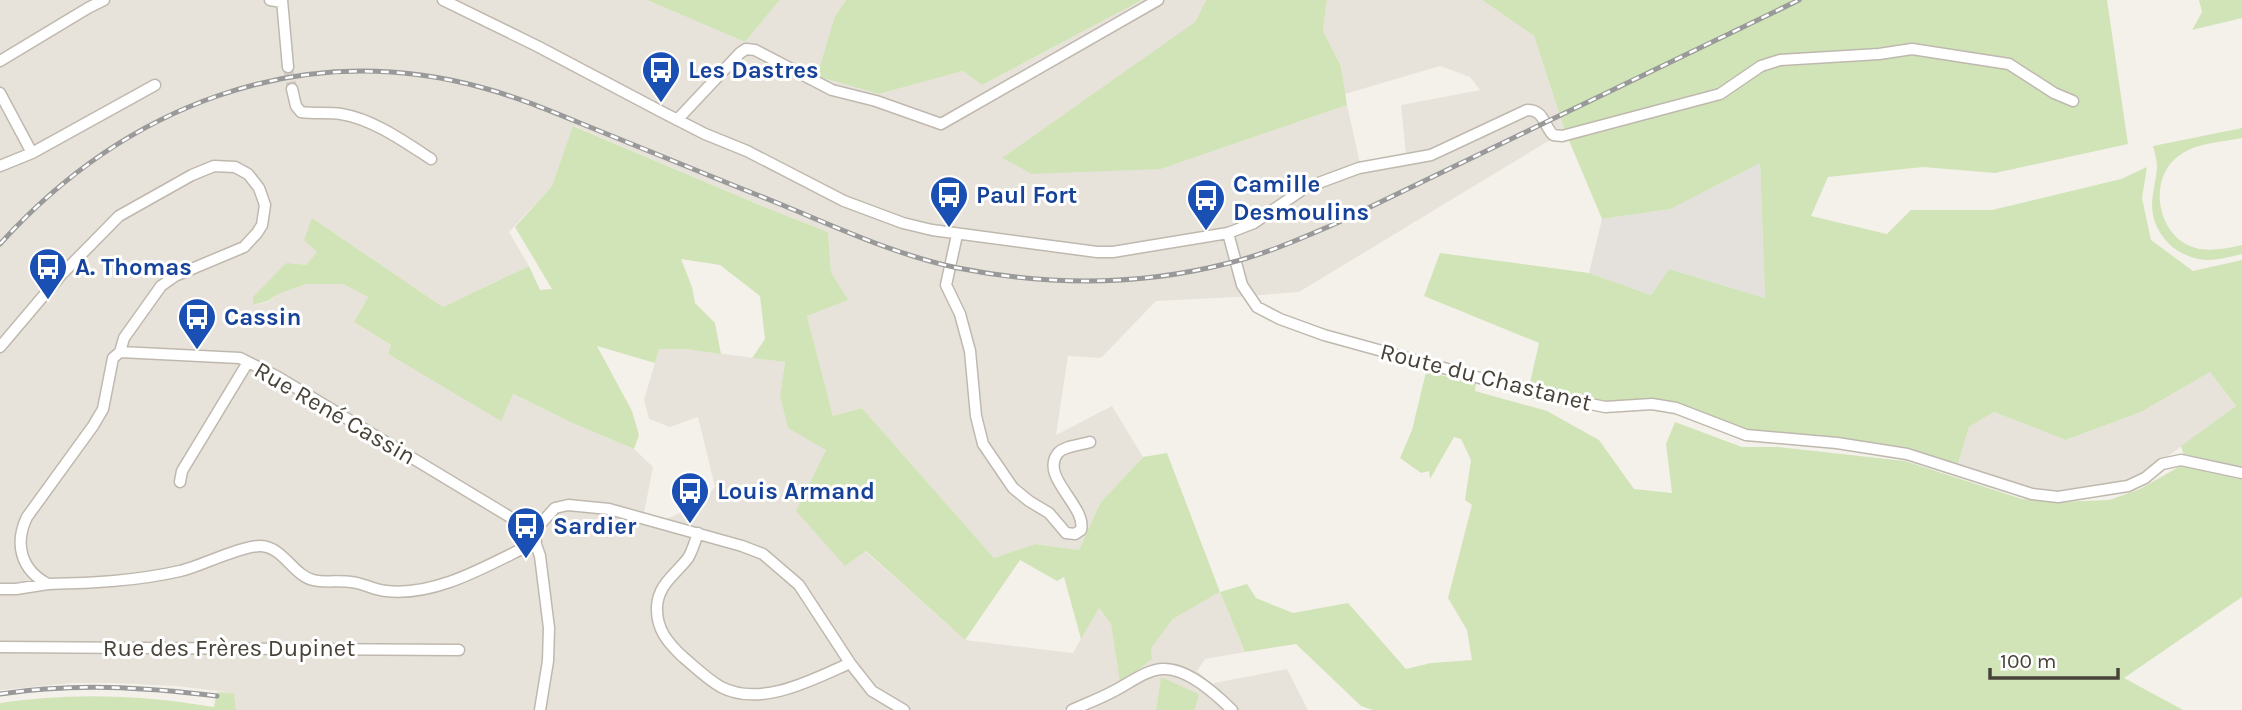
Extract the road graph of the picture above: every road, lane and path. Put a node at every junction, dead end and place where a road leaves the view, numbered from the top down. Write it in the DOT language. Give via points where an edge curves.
graph roads {
  1 [pos="104,0"];
  2 [pos="270,0"];
  3 [pos="443,0"];
  4 [pos="1158,0"];
  5 [pos="282,1"];
  6 [pos="0,61"];
  7 [pos="288,67"];
  8 [pos="155,85"];
  9 [pos="292,89"];
  10 [pos="0,93"];
  11 [pos="2073,101"];
  12 [pos="677,120"];
  13 [pos="32,153"];
  14 [pos="431,159"];
  15 [pos="0,166"];
  16 [pos="1228,233"];
  17 [pos="957,235"];
  18 [pos="0,347"];
  19 [pos="120,352"];
  20 [pos="248,362"];
  21 [pos="1090,442"];
  22 [pos="2242,473"];
  23 [pos="180,482"];
  24 [pos="698,533"];
  25 [pos="534,537"];
  26 [pos="48,584"];
  27 [pos="0,589"];
  28 [pos="2,646"];
  29 [pos="459,650"];
  30 [pos="850,663"];
  31 [pos="540,710"];
  32 [pos="904,710"];
  33 [pos="1072,710"];
  34 [pos="1232,710"];
  1 -- 6 [label="street"];
  2 -- 5 [label="street"];
  3 -- 12 [label="street"];
  4 -- 12 [label="street" via="941,124 832,90 746,49"];
  5 -- 7 [label="street"];
  8 -- 13 [label="street"];
  9 -- 14 [label="street" via="302,112 361,119"];
  10 -- 13 [label="street"];
  11 -- 16 [label="street" via="2009,64 1912,49 1780,60 1761,66 1720,94 1562,136 1553,135 1541,114 1527,110 1432,155 1359,169 1305,188 1254,223"];
  12 -- 17 [label="street" via="844,201 903,223"];
  13 -- 15 [label="street"];
  16 -- 17 [label="street" via="1114,252"];
  16 -- 22 [label="street, Route du Chastanet" via="1242,285 1257,307 1324,334 1527,391 1605,407 1652,404 1676,408 1746,435 1907,454 2032,494 2057,497 2128,486 2162,464 2180,460"];
  17 -- 21 [label="street" via="946,285 970,351 983,444 1013,488 1049,513 1066,533 1075,534 1083,523 1062,490 1054,463 1065,449"];
  18 -- 19 [label="street" via="119,216 214,166 235,167 248,174 265,205 257,233 244,247 161,286 124,338"];
  19 -- 20 [label="street, Rue René Cassin"];
  19 -- 26 [label="street" via="113,358 103,409 20,531 26,566"];
  20 -- 23 [label="street" via="182,471"];
  20 -- 25 [label="street, Rue René Cassin" via="520,523"];
  24 -- 25 [label="street" via="609,509 561,505"];
  24 -- 30 [label="street" via="763,554 799,585"];
  24 -- 30 [label="street" via="689,556 660,590 657,620 670,645 710,680 724,689 769,693 801,685"];
  25 -- 26 [label="street" via="421,590 388,592 354,582 314,580 264,545 180,571 124,582"];
  25 -- 31 [label="street" via="549,628"];
  26 -- 27 [label="street"];
  28 -- 29 [label="street, Rue des Frères Dupinet"];
  30 -- 32 [label="street" via="872,691"];
  33 -- 34 [label="street" via="1163,669 1210,688"];
}
